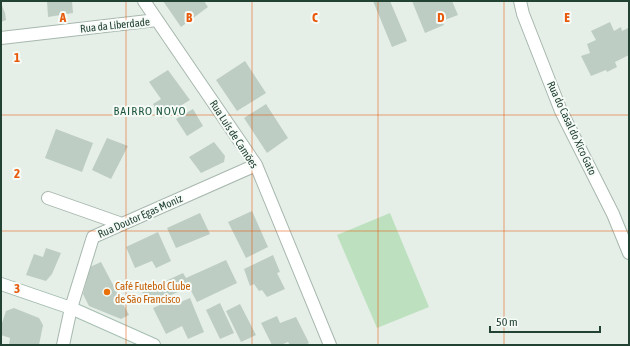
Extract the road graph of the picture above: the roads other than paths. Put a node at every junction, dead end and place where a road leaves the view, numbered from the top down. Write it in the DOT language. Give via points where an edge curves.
graph roads {
  1 [pos="144,1"];
  2 [pos="520,1"];
  3 [pos="157,20"];
  4 [pos="1,38"];
  5 [pos="256,165"];
  6 [pos="48,198"];
  7 [pos="122,224"];
  8 [pos="629,253"];
  9 [pos="1,284"];
  10 [pos="71,308"];
  11 [pos="63,345"];
  12 [pos="154,345"];
  13 [pos="330,345"];
  1 -- 3 [label="street, Rua Luís de Camões"];
  2 -- 8 [label="street, Rua do Casal do Xico Gato" via="561,111 613,214"];
  3 -- 4 [label="street, Rua da Liberdade"];
  3 -- 5 [label="street, Rua Luís de Camões"];
  5 -- 7 [label="street, Rua Doutor Egas Moniz"];
  5 -- 13 [label="street, Rua Luís de Camões"];
  6 -- 7 [label="street"];
  7 -- 10 [label="street, Rua Doutor Egas Moniz" via="93,237"];
  9 -- 10 [label="street"];
  10 -- 11 [label="street, Rua Doutor Egas Moniz"];
  10 -- 12 [label="street"];
}
